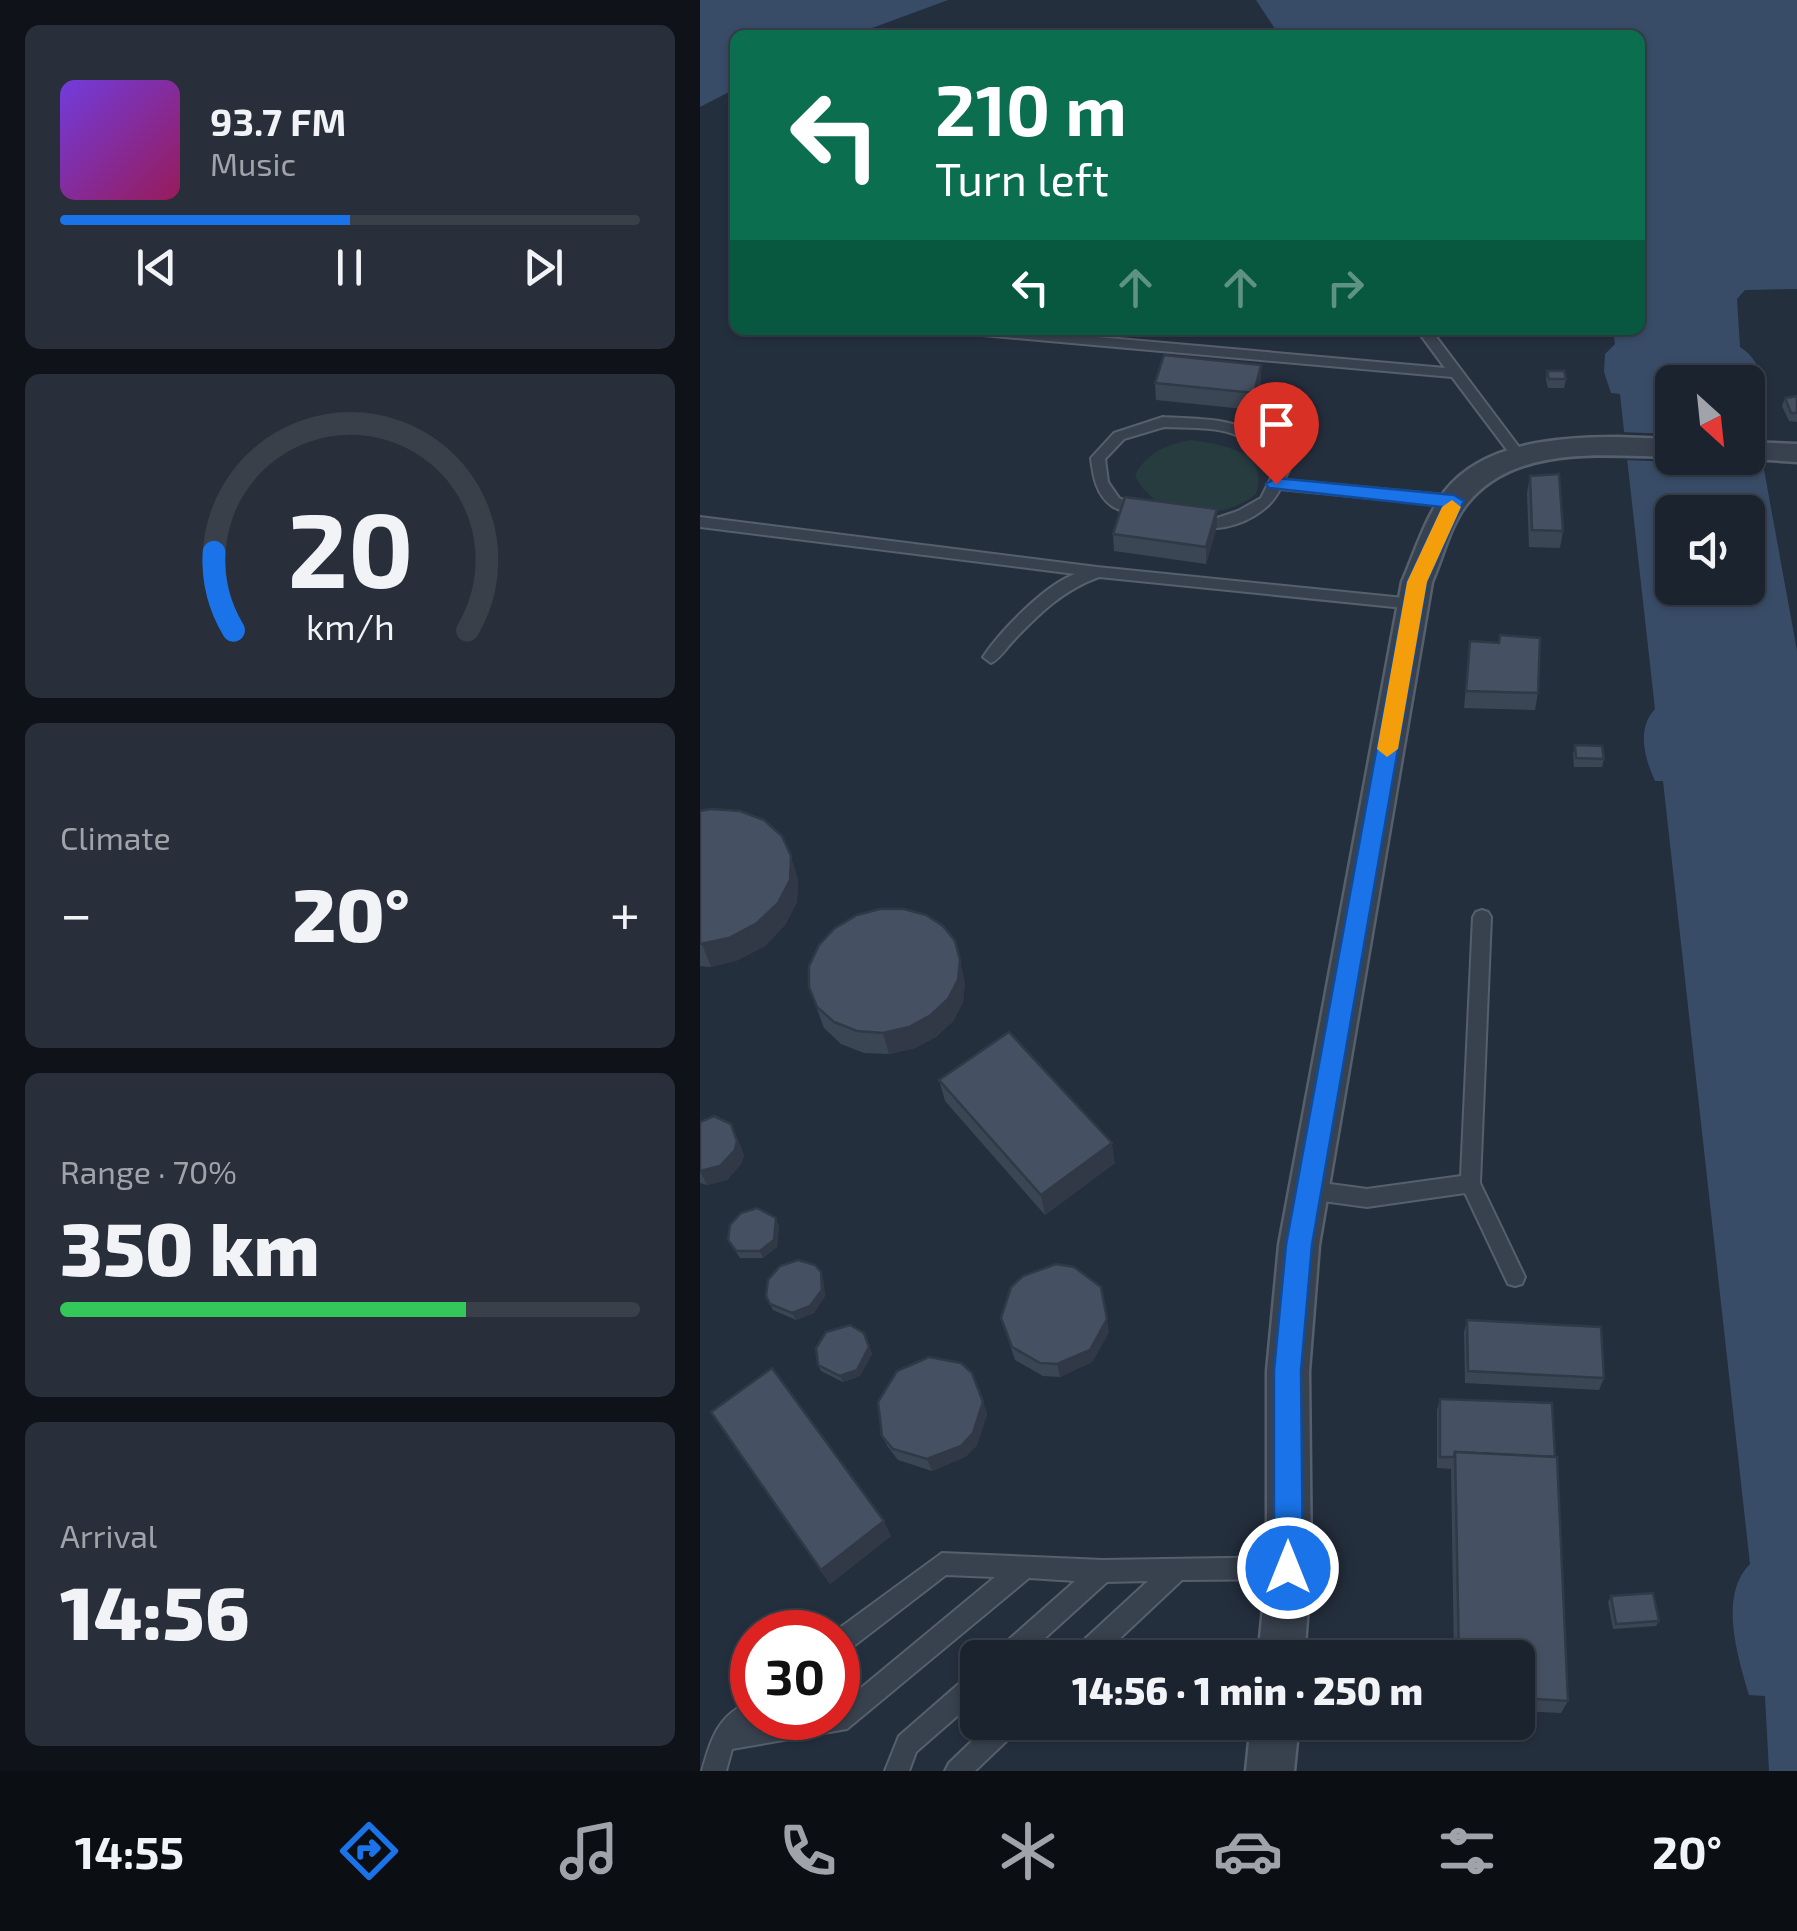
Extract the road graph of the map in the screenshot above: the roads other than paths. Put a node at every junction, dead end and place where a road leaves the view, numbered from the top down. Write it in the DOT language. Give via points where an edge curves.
graph roads {
  1 [pos="1029,335"];
  2 [pos="1428,335"];
  3 [pos="1456,372"];
  4 [pos="1655,447"];
  5 [pos="1765,451"];
  6 [pos="1797,452"];
  7 [pos="1518,456"];
  8 [pos="1276,484"];
  9 [pos="1454,501"];
  10 [pos="700,522"];
  11 [pos="1098,572"];
  12 [pos="1414,604"];
  13 [pos="991,657"];
  14 [pos="1482,917"];
  15 [pos="1470,1183"];
  16 [pos="1308,1190"];
  17 [pos="1515,1277"];
  18 [pos="1025,1567"];
  19 [pos="1288,1568"];
  20 [pos="1178,1569"];
  21 [pos="1103,1571"];
  22 [pos="860,1627"];
  23 [pos="1025,1640"];
  24 [pos="1101,1640"];
  25 [pos="1282,1640"];
  26 [pos="960,1698"];
  27 [pos="730,1732"];
  28 [pos="723,1738"];
  29 [pos="990,1740"];
  30 [pos="1273,1740"];
  31 [pos="714,1771"];
  32 [pos="897,1771"];
  33 [pos="956,1771"];
  34 [pos="1270,1771"];
  1 -- 3 [label="lane"];
  2 -- 3 [label="lane"];
  3 -- 7 [label="lane"];
  4 -- 7 [label="street" via="1605,445"];
  5 -- 6 [label="street"];
  7 -- 9 [label="street"];
  8 -- 8 [label="lane" via="1267,501 1217,522 1138,512 1114,501 1101,482 1098,458 1119,436 1163,422 1247,428 1283,468"];
  8 -- 9 [label="lane"];
  9 -- 12 [label="street" via="1417,582"];
  10 -- 11 [label="lane"];
  11 -- 12 [label="lane"];
  11 -- 13 [label="lane" via="1066,583"];
  12 -- 16 [label="street"];
  14 -- 15 [label="lane"];
  15 -- 16 [label="lane" via="1367,1198"];
  15 -- 17 [label="lane"];
  16 -- 19 [label="street" via="1288,1371"];
  18 -- 21 [label="lane"];
  18 -- 22 [label="lane" via="942,1564"];
  18 -- 28 [label="lane" via="840,1722"];
  19 -- 20 [label="lane"];
  19 -- 25 [label="street"];
  20 -- 21 [label="lane"];
  20 -- 24 [label="lane"];
  21 -- 23 [label="lane"];
  26 -- 32 [label="lane" via="908,1744"];
  27 -- 28 [label="lane"];
  28 -- 31 [label="lane"];
  29 -- 33 [label="lane"];
  30 -- 34 [label="street"];
}
